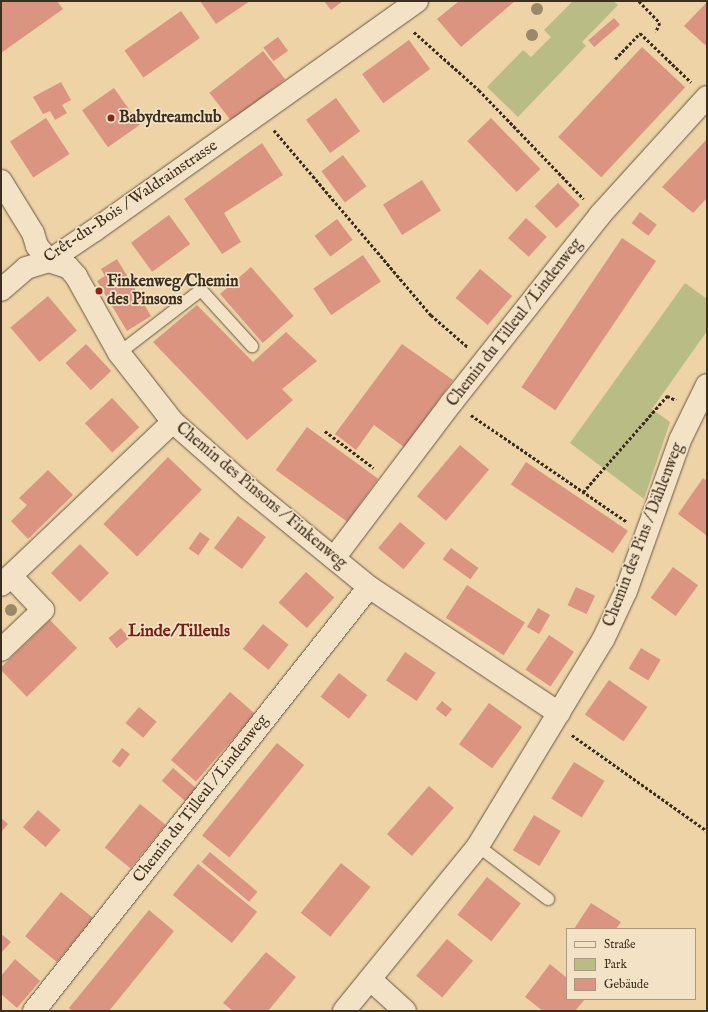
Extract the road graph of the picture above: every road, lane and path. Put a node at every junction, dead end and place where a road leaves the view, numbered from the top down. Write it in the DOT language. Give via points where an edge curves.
graph roads {
  1 [pos="417,1"];
  2 [pos="639,1"];
  3 [pos="397,17"];
  4 [pos="656,32"];
  5 [pos="616,59"];
  6 [pos="701,92"];
  7 [pos="260,113"];
  8 [pos="1,181"];
  9 [pos="600,215"];
  10 [pos="49,261"];
  11 [pos="1,290"];
  12 [pos="252,346"];
  13 [pos="119,353"];
  14 [pos="485,361"];
  15 [pos="707,385"];
  16 [pos="676,400"];
  17 [pos="452,402"];
  18 [pos="173,422"];
  19 [pos="324,431"];
  20 [pos="378,471"];
  21 [pos="583,492"];
  22 [pos="646,535"];
  23 [pos="334,558"];
  24 [pos="6,581"];
  25 [pos="368,587"];
  26 [pos="1,650"];
  27 [pos="556,717"];
  28 [pos="707,831"];
  29 [pos="478,846"];
  30 [pos="548,899"];
  31 [pos="371,980"];
  32 [pos="34,1011"];
  33 [pos="344,1011"];
  34 [pos="405,1011"];
  1 -- 3 [label="street, Crêt-du-Bois / Waldrainstrasse"];
  2 -- 4 [label="path" via="660,23"];
  3 -- 7 [label="street, Crêt-du-Bois / Waldrainstrasse"];
  3 -- 9 [label="path" via="479,90"];
  5 -- 6 [label="path" via="640,33"];
  6 -- 9 [label="street, Chemin du Tilleul / Lindenweg"];
  7 -- 10 [label="street, Crêt-du-Bois / Waldrainstrasse"];
  7 -- 14 [label="path" via="431,315"];
  8 -- 10 [label="street" via="33,233 37,246"];
  9 -- 14 [label="street, Chemin du Tilleul / Lindenweg"];
  10 -- 11 [label="street, Crêt-du-Bois / Waldrainstrasse" via="26,268"];
  10 -- 13 [label="street, Chemin des Pinsons / Finkenweg" via="68,268 76,276"];
  12 -- 13 [label="lane" via="201,290"];
  13 -- 18 [label="street, Chemin des Pinsons / Finkenweg"];
  14 -- 17 [label="street, Chemin du Tilleul / Lindenweg"];
  15 -- 22 [label="street, Chemin des Pins / Dählenweg" via="680,440"];
  16 -- 21 [label="path" via="667,396"];
  17 -- 21 [label="path"];
  17 -- 23 [label="street, Chemin du Tilleul / Lindenweg"];
  18 -- 23 [label="street, Chemin des Pinsons / Finkenweg" via="249,489"];
  18 -- 24 [label="street"];
  19 -- 20 [label="path"];
  21 -- 22 [label="path"];
  22 -- 27 [label="street, Chemin des Pins / Dählenweg" via="626,591 603,640"];
  23 -- 25 [label="street, Chemin des Pinsons / Finkenweg"];
  24 -- 26 [label="street" via="43,610"];
  25 -- 27 [label="street, Chemin des Pinsons / Finkenweg"];
  25 -- 32 [label="street, Chemin du Tilleul / Lindenweg"];
  27 -- 28 [label="path"];
  27 -- 29 [label="street, Chemin des Pins / Dählenweg"];
  29 -- 30 [label="lane"];
  29 -- 31 [label="street, Chemin des Pins / Dählenweg"];
  31 -- 33 [label="street, Chemin des Pins / Dählenweg"];
  31 -- 34 [label="street"];
}
